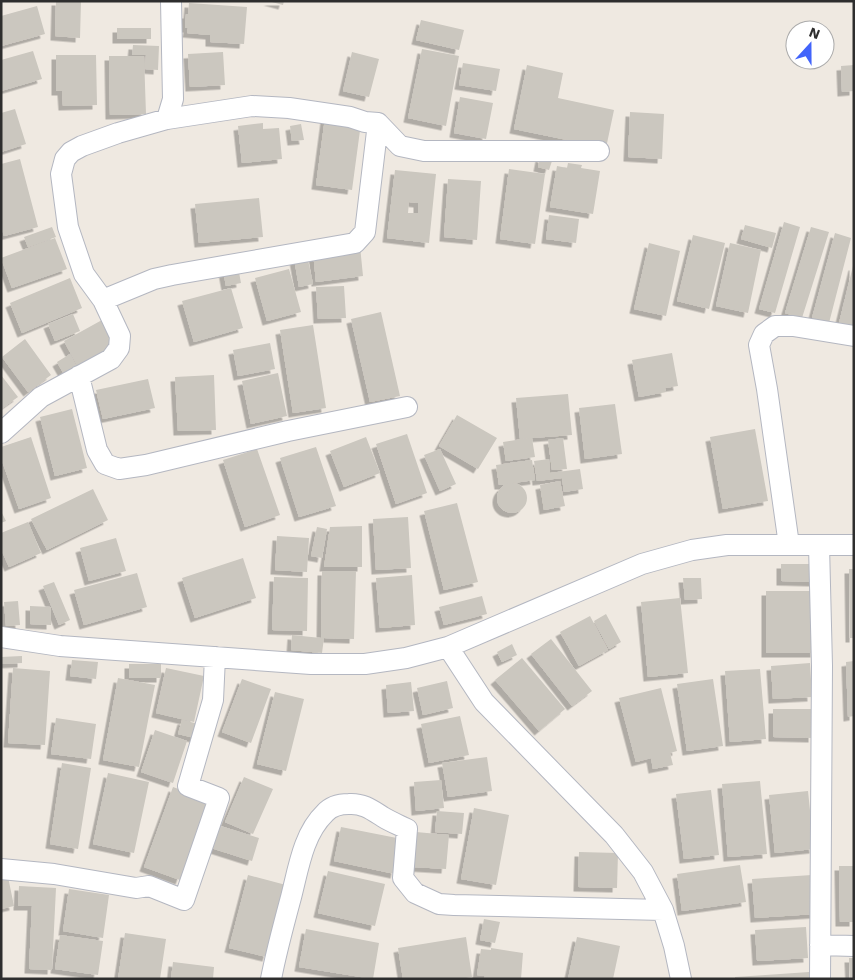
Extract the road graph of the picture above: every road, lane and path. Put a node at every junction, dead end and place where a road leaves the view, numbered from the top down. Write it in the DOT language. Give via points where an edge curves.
graph roads {
  1 [pos="171,1"];
  2 [pos="167,119"];
  3 [pos="378,123"];
  4 [pos="599,151"];
  5 [pos="103,300"];
  6 [pos="854,336"];
  7 [pos="79,376"];
  8 [pos="407,408"];
  9 [pos="1,433"];
  10 [pos="789,545"];
  11 [pos="820,545"];
  12 [pos="854,545"];
  13 [pos="1,637"];
  14 [pos="448,647"];
  15 [pos="215,657"];
  16 [pos="1,869"];
  17 [pos="663,910"];
  18 [pos="820,945"];
  19 [pos="854,946"];
  20 [pos="271,979"];
  21 [pos="681,979"];
  22 [pos="820,979"];
  1 -- 2 [label="street" via="173,99"];
  2 -- 3 [label="street" via="252,106 289,108"];
  2 -- 5 [label="street" via="82,146 65,160 61,174 68,227 84,274"];
  3 -- 4 [label="street" via="400,146 424,151"];
  3 -- 5 [label="street" via="365,232 355,243 172,274"];
  5 -- 7 [label="street" via="120,336 119,348 110,359"];
  6 -- 10 [label="street" via="775,326 764,334 759,345"];
  7 -- 8 [label="street" via="97,450 105,464 119,469"];
  7 -- 9 [label="street" via="41,397"];
  10 -- 11 [label="street"];
  10 -- 14 [label="street" via="728,545 692,550 642,564"];
  11 -- 12 [label="street"];
  11 -- 18 [label="street"];
  13 -- 15 [label="street" via="60,646"];
  14 -- 15 [label="street" via="365,664 311,664"];
  14 -- 17 [label="street" via="484,702 614,835 643,872"];
  15 -- 16 [label="street" via="213,700 188,786 219,798 184,900 149,886 136,888"];
  17 -- 20 [label="street" via="440,904 415,893 403,878 407,829 375,810 351,803 342,804 324,813 304,848"];
  17 -- 21 [label="street"];
  18 -- 19 [label="street"];
  18 -- 22 [label="street"];
}
